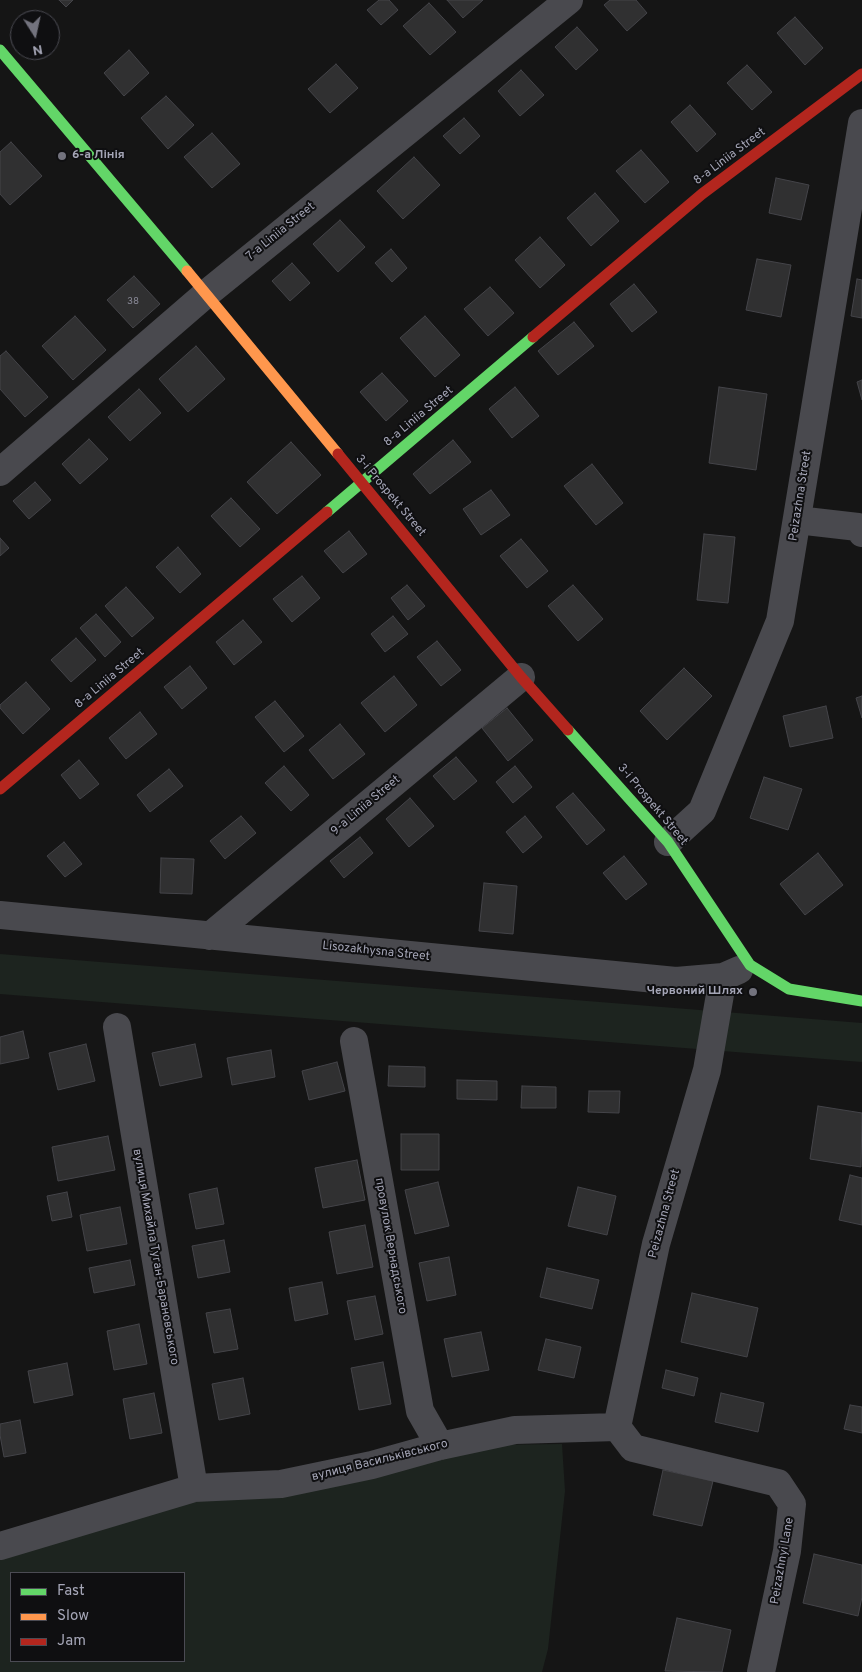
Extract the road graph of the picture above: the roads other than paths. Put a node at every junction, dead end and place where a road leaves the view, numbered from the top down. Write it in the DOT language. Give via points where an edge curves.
graph roads {
  1 [pos="569,0"];
  2 [pos="0,50"];
  3 [pos="862,74"];
  4 [pos="862,123"];
  5 [pos="206,294"];
  6 [pos="0,472"];
  7 [pos="362,484"];
  8 [pos="797,520"];
  9 [pos="862,533"];
  10 [pos="521,677"];
  11 [pos="0,789"];
  12 [pos="668,842"];
  13 [pos="0,914"];
  14 [pos="210,936"];
  15 [pos="750,965"];
  16 [pos="723,977"];
  17 [pos="862,1001"];
  18 [pos="116,1026"];
  19 [pos="354,1041"];
  20 [pos="625,1438"];
  21 [pos="440,1446"];
  22 [pos="194,1488"];
  23 [pos="0,1546"];
  24 [pos="761,1672"];
  1 -- 5 [label="street, 7-a Liniia Street"];
  2 -- 5 [label="street, 3-i Prospekt Street"];
  3 -- 7 [label="street, 8-a Liniia Street" via="702,194"];
  4 -- 8 [label="street, Peizazhna Street"];
  5 -- 6 [label="street, 7-a Liniia Street"];
  5 -- 7 [label="street, 3-i Prospekt Street"];
  7 -- 10 [label="street, 3-i Prospekt Street"];
  7 -- 11 [label="street, 8-a Liniia Street"];
  8 -- 9 [label="street" via="858,527"];
  8 -- 12 [label="street, Peizazhna Street" via="777,630 702,811"];
  10 -- 12 [label="street, 3-i Prospekt Street"];
  10 -- 14 [label="street, 9-a Liniia Street"];
  12 -- 15 [label="street, 3-i Prospekt Street"];
  13 -- 14 [label="street, Lisozakhysna Street"];
  14 -- 16 [label="street, Lisozakhysna Street" via="676,981"];
  15 -- 16 [label="street, Lisozakhysna Street"];
  15 -- 17 [label="street" via="789,989"];
  16 -- 20 [label="street, Peizazhna Street" via="706,1070 656,1244"];
  18 -- 22 [label="street, вулиця Михайла Туган-Барановського"];
  19 -- 21 [label="street, провулок Вернадського" via="420,1411"];
  20 -- 21 [label="street, вулиця Васильківського" via="515,1430"];
  20 -- 24 [label="street, Peizazhnyi Lane" via="778,1483 792,1504 787,1551"];
  21 -- 22 [label="street, вулиця Васильківського" via="372,1465 282,1484"];
  22 -- 23 [label="street, вулиця Васильківського"];
}
